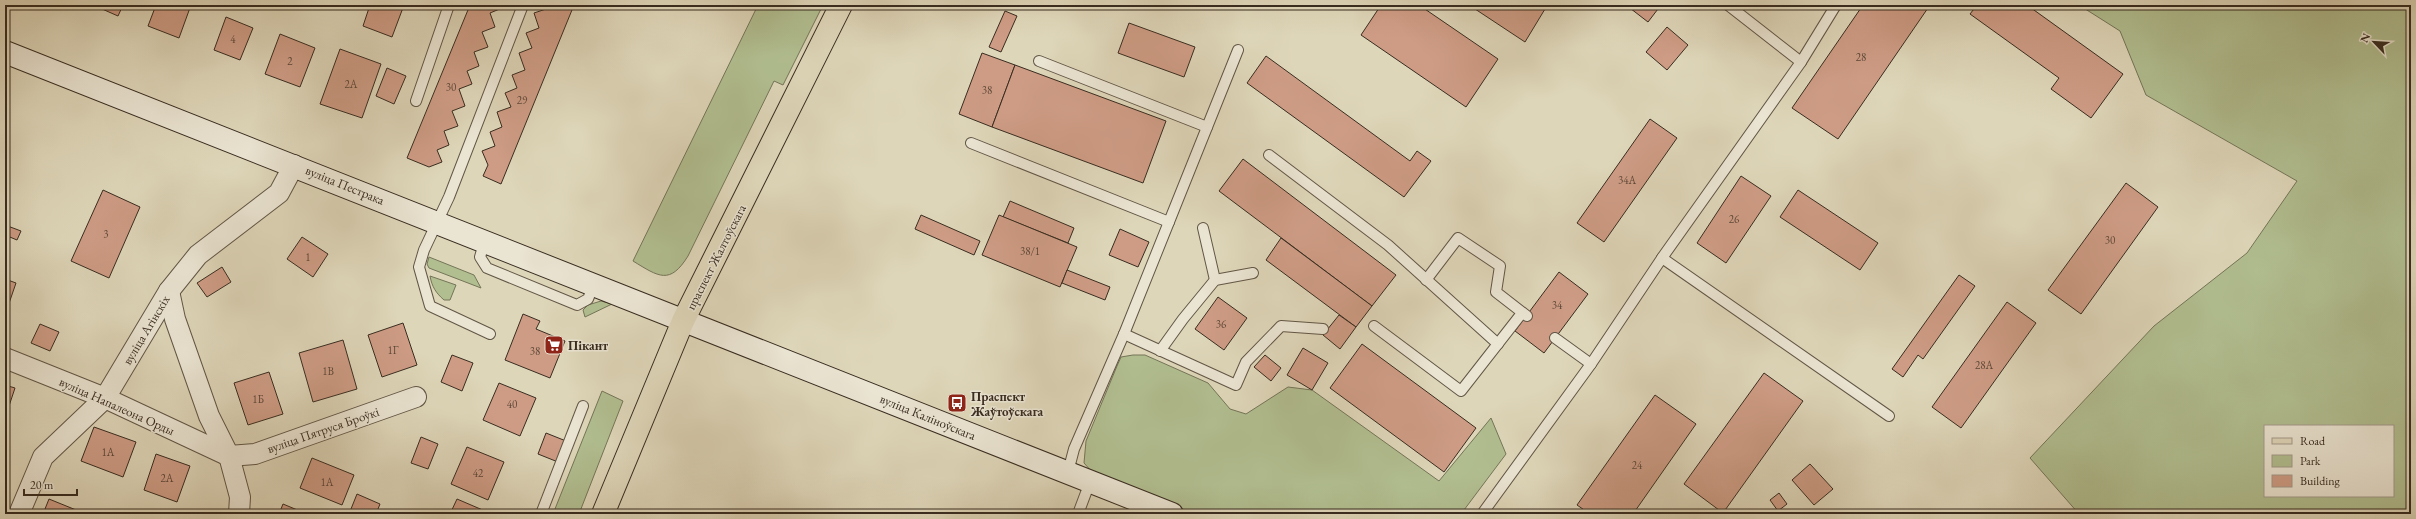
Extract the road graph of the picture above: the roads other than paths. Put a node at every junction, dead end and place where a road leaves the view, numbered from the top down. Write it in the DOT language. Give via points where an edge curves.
graph roads {
  1 [pos="449,5"];
  2 [pos="524,5"];
  3 [pos="841,5"];
  4 [pos="1728,5"];
  5 [pos="1836,5"];
  6 [pos="1238,50"];
  7 [pos="5,52"];
  8 [pos="1039,61"];
  9 [pos="1801,62"];
  10 [pos="416,101"];
  11 [pos="1207,127"];
  12 [pos="971,143"];
  13 [pos="1269,155"];
  14 [pos="294,164"];
  15 [pos="438,222"];
  16 [pos="1168,222"];
  17 [pos="1203,228"];
  18 [pos="1662,258"];
  19 [pos="1253,273"];
  20 [pos="1215,280"];
  21 [pos="1426,280"];
  22 [pos="169,291"];
  23 [pos="683,321"];
  24 [pos="1374,326"];
  25 [pos="1323,329"];
  26 [pos="490,334"];
  27 [pos="1124,334"];
  28 [pos="1555,338"];
  29 [pos="1498,344"];
  30 [pos="1160,351"];
  31 [pos="5,358"];
  32 [pos="1591,364"];
  33 [pos="105,398"];
  34 [pos="416,398"];
  35 [pos="583,406"];
  36 [pos="1889,416"];
  37 [pos="229,456"];
  38 [pos="1068,472"];
  39 [pos="1090,482"];
  40 [pos="20,514"];
  41 [pos="239,514"];
  42 [pos="540,514"];
  43 [pos="603,514"];
  44 [pos="1078,514"];
  45 [pos="1172,514"];
  46 [pos="1482,514"];
  1 -- 10 [label="lane"];
  2 -- 15 [label="lane"];
  3 -- 23 [label="main road, праспект Жалтоўскага"];
  4 -- 9 [label="lane"];
  5 -- 9 [label="lane"];
  6 -- 11 [label="lane"];
  7 -- 14 [label="street, вуліца Пестрака"];
  8 -- 11 [label="lane"];
  9 -- 18 [label="lane"];
  11 -- 16 [label="lane"];
  12 -- 16 [label="lane"];
  13 -- 21 [label="lane" via="1388,245"];
  14 -- 15 [label="street, вуліца Пестрака"];
  14 -- 22 [label="street, вуліца Агінскіх" via="279,193 198,254"];
  15 -- 23 [label="street, вуліца Пестрака"];
  15 -- 26 [label="lane" via="424,250 419,267 430,306"];
  16 -- 27 [label="lane"];
  17 -- 20 [label="lane"];
  18 -- 32 [label="lane"];
  18 -- 36 [label="lane"];
  19 -- 20 [label="lane"];
  20 -- 30 [label="lane"];
  21 -- 29 [label="lane"];
  21 -- 29 [label="lane" via="1458,238 1500,266 1496,292 1525,314"];
  22 -- 33 [label="street, вуліца Агінскіх"];
  22 -- 37 [label="street" via="175,319 209,416"];
  23 -- 38 [label="street, вуліца Каліноўскага"];
  23 -- 43 [label="main road, праспект Жалтоўскага"];
  24 -- 29 [label="lane" via="1461,391"];
  25 -- 30 [label="lane" via="1281,326 1246,362 1236,385"];
  27 -- 30 [label="lane"];
  27 -- 38 [label="lane" via="1074,449"];
  28 -- 32 [label="lane"];
  31 -- 33 [label="street, вуліца Напалеона Орды"];
  32 -- 46 [label="lane"];
  33 -- 37 [label="street, вуліца Напалеона Орды"];
  33 -- 40 [label="street, вуліца Агінскіх" via="43,457"];
  34 -- 37 [label="street, вуліца Пятруся Броўкі" via="254,454"];
  35 -- 42 [label="lane"];
  37 -- 41 [label="street" via="240,497"];
  38 -- 39 [label="street, вуліца Каліноўскага"];
  39 -- 44 [label="lane"];
  39 -- 45 [label="street, вуліца Каліноўскага"];
}
